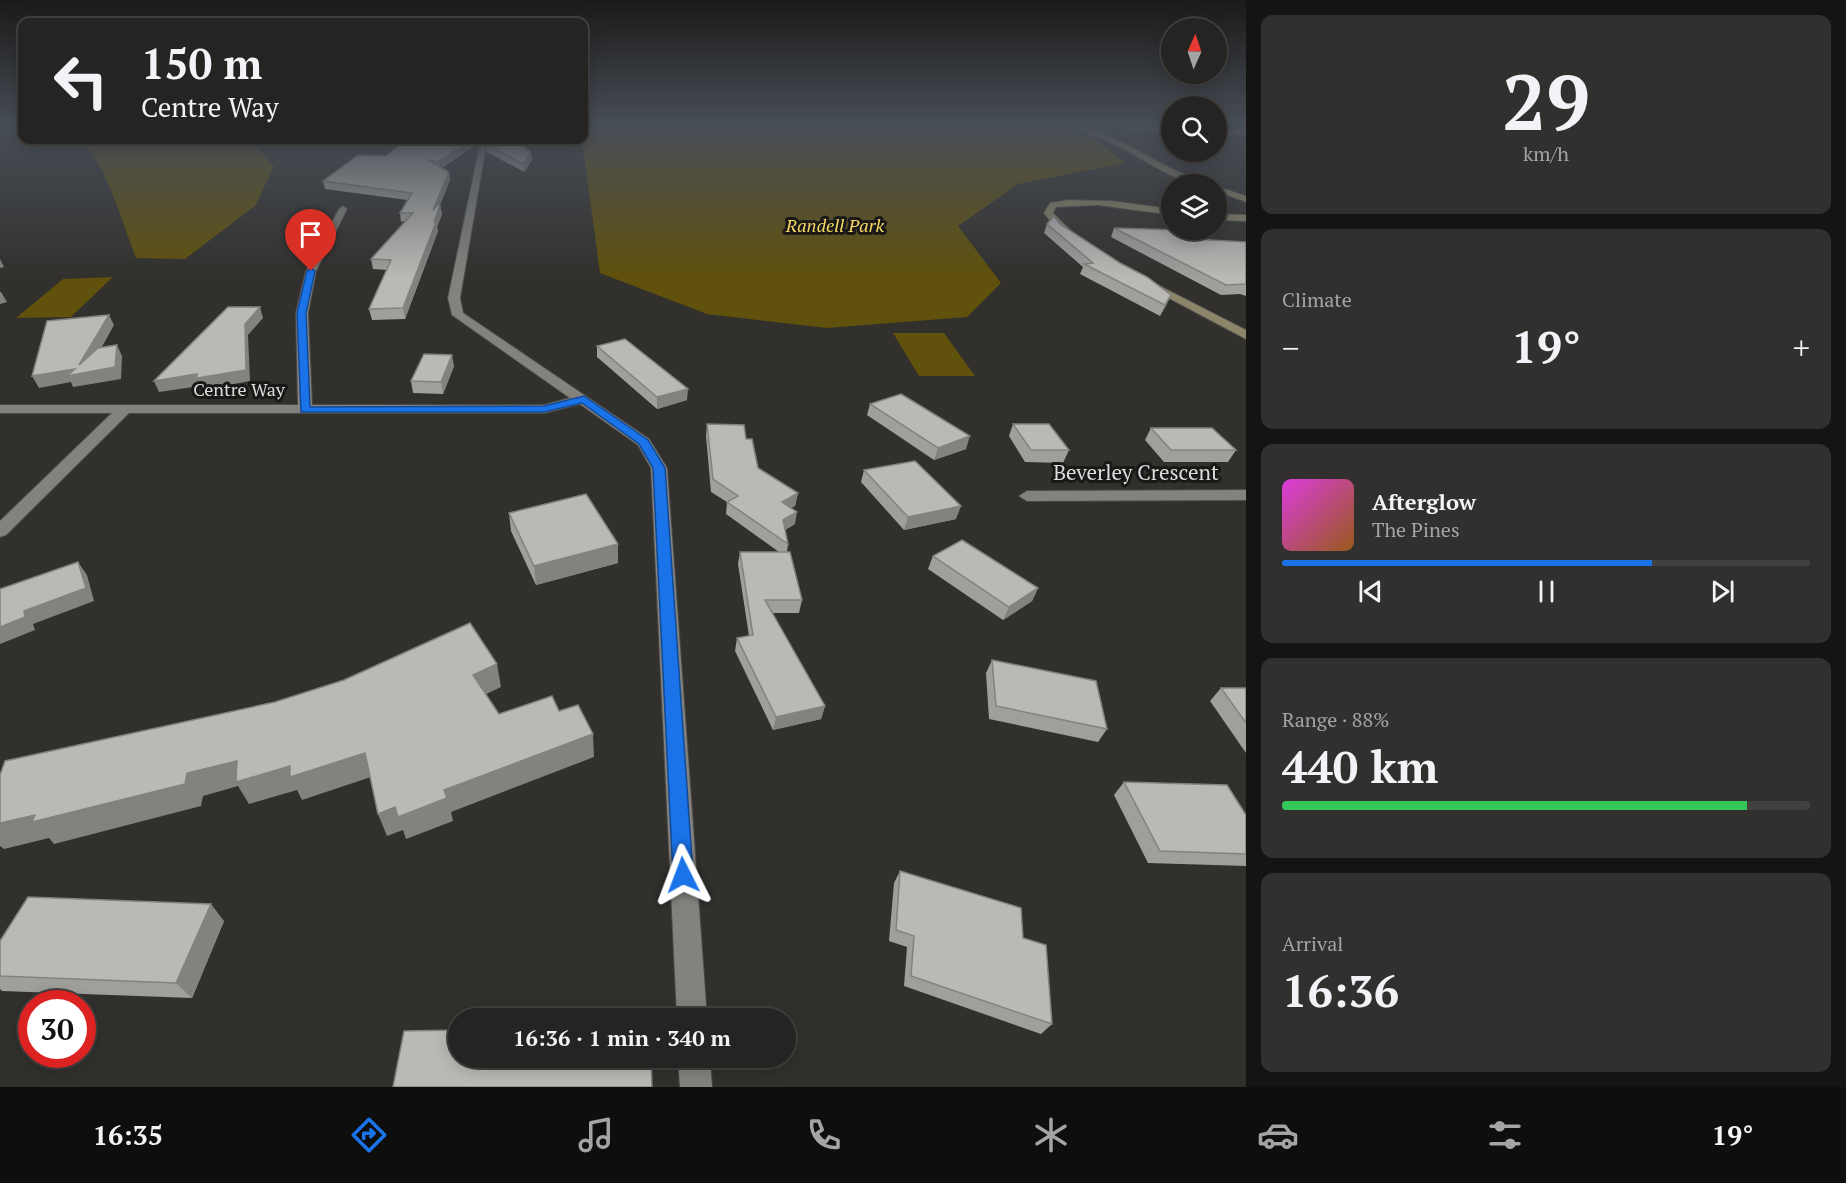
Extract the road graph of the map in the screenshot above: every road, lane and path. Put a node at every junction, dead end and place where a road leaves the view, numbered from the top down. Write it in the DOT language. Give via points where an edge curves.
graph roads {
  1 [pos="477,177"];
  2 [pos="1227,192"];
  3 [pos="1246,199"];
  4 [pos="343,209"];
  5 [pos="1161,211"];
  6 [pos="1227,217"];
  7 [pos="1246,218"];
  8 [pos="1081,242"];
  9 [pos="1142,280"];
  10 [pos="1246,335"];
  11 [pos="584,399"];
  12 [pos="0,409"];
  13 [pos="124,410"];
  14 [pos="305,410"];
  15 [pos="1246,495"];
  16 [pos="1027,496"];
  17 [pos="0,531"];
  18 [pos="691,1008"];
  19 [pos="695,1068"];
  20 [pos="696,1087"];
  1 -- 11 [label="street" via="454,305 459,315"];
  2 -- 3 [label="main road"];
  4 -- 14 [label="street" via="311,271 302,313"];
  5 -- 8 [label="main road" via="1100,203 1053,205 1048,213 1061,229"];
  6 -- 7 [label="main road"];
  9 -- 10 [label="main road"];
  11 -- 14 [label="street, Centre Way" via="544,409"];
  11 -- 18 [label="street" via="644,442 659,468"];
  12 -- 13 [label="street, Centre Way"];
  13 -- 14 [label="street, Centre Way"];
  13 -- 17 [label="street"];
  15 -- 16 [label="street, Beverley Crescent"];
  19 -- 20 [label="street"];
}
